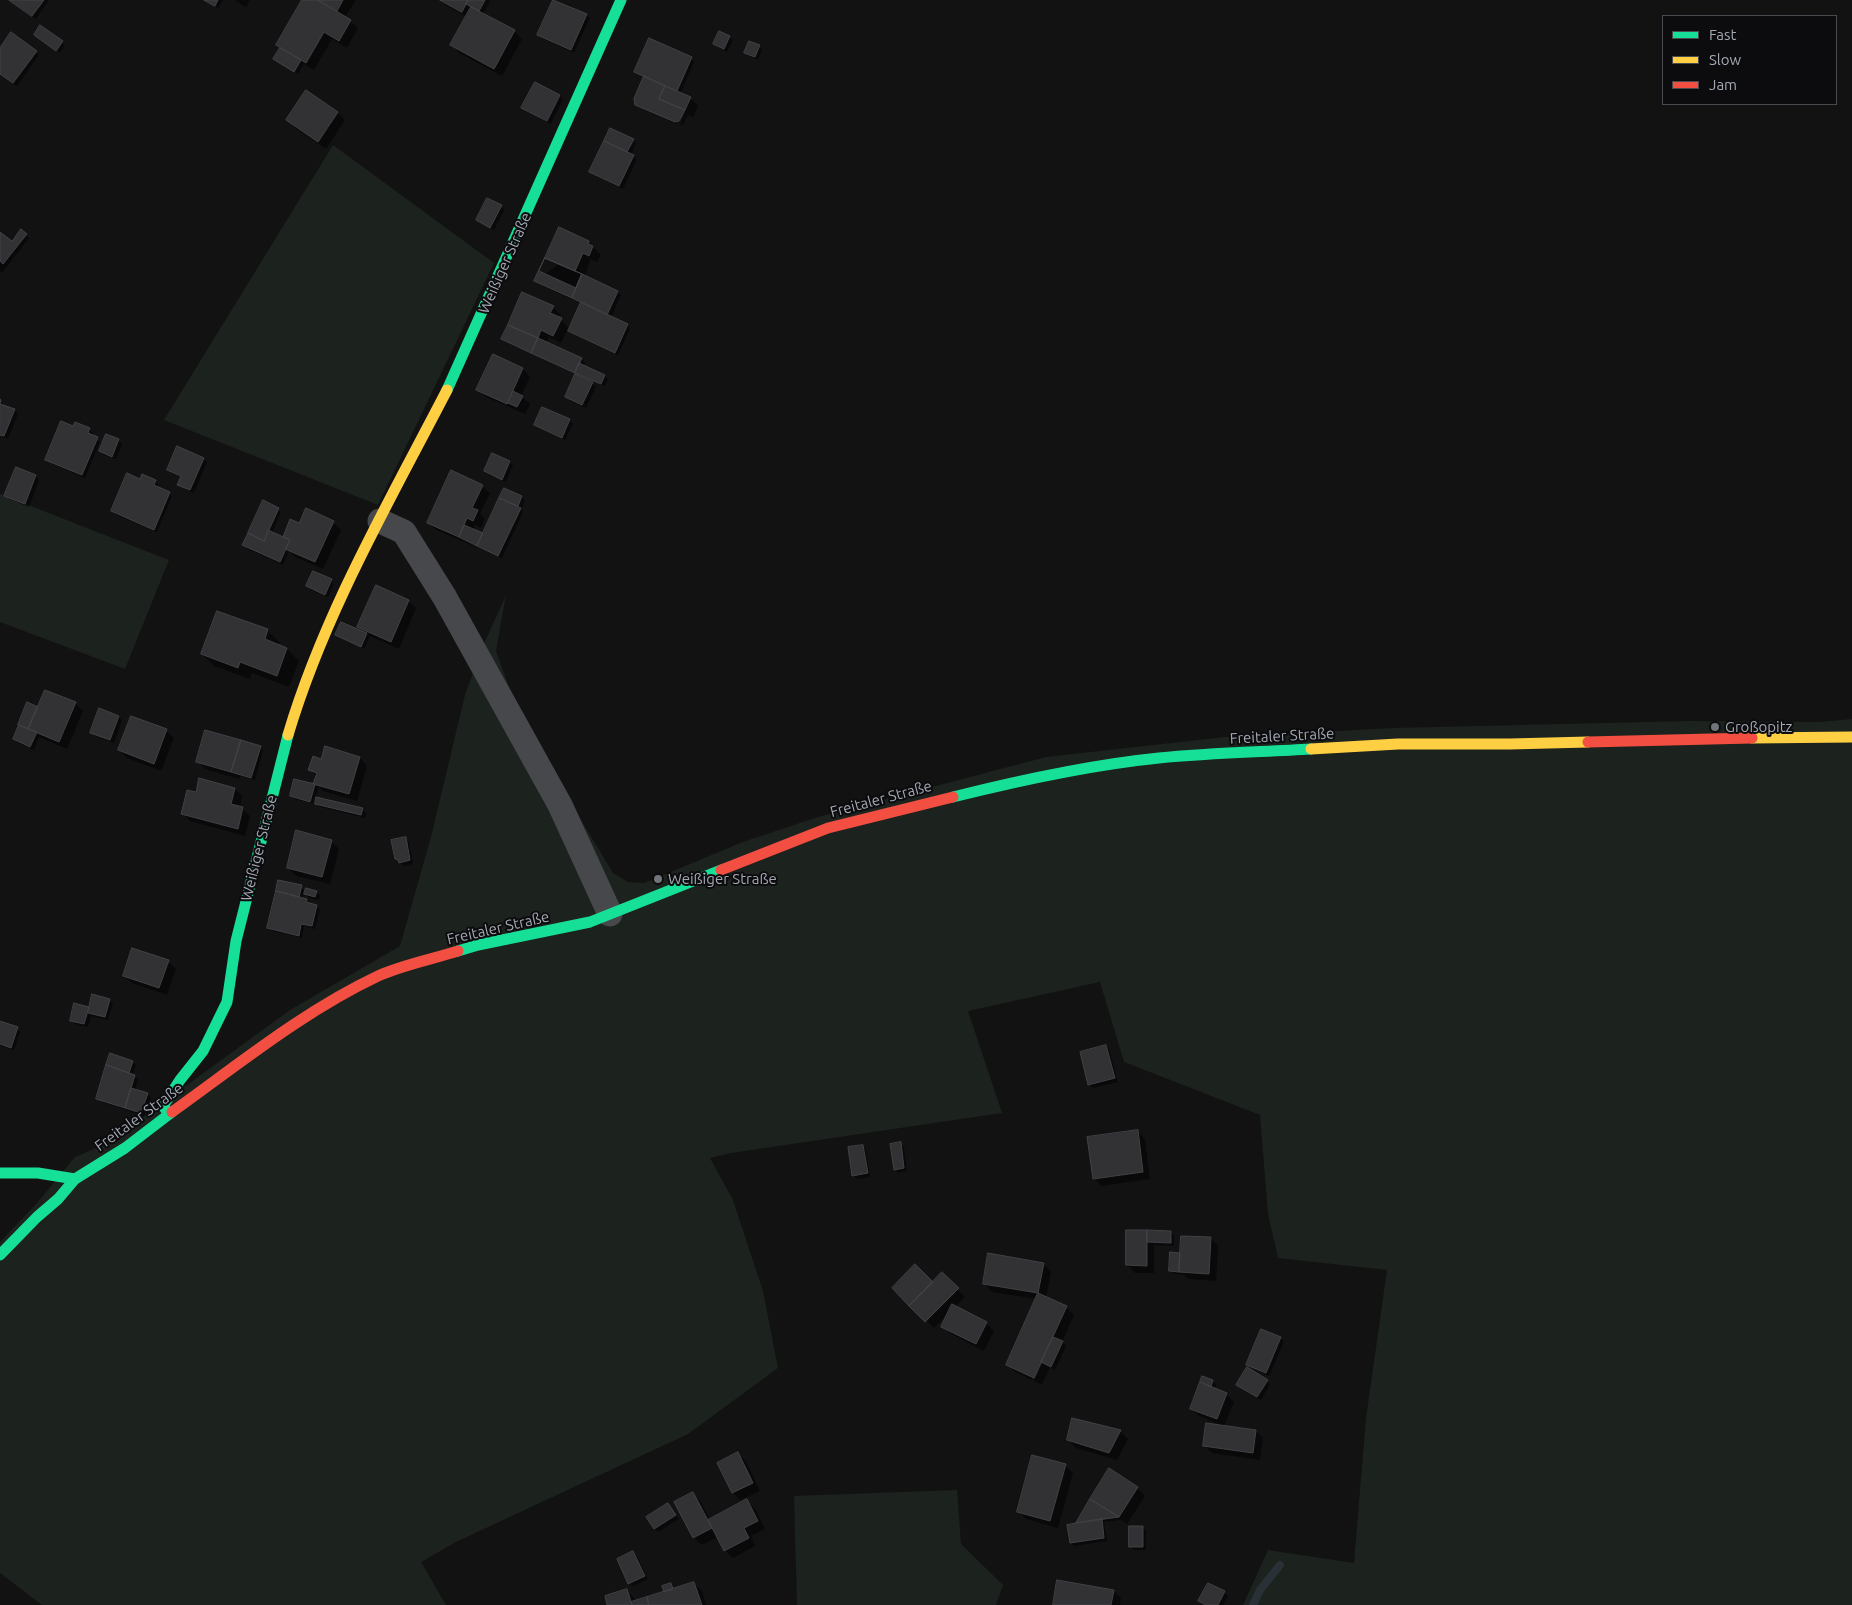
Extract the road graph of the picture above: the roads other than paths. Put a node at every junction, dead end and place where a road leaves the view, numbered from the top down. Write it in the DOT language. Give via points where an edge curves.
graph roads {
  1 [pos="621,0"];
  2 [pos="380,521"];
  3 [pos="1852,737"];
  4 [pos="610,914"];
  5 [pos="169,1114"];
  6 [pos="0,1173"];
  7 [pos="75,1179"];
  8 [pos="0,1255"];
  1 -- 2 [label="street, Weißiger Straße" via="479,322"];
  2 -- 4 [label="street" via="404,532 444,596 560,805"];
  2 -- 5 [label="street, Weißiger Straße" via="360,556 322,641 292,722 238,932 226,1002 203,1050 163,1106"];
  3 -- 4 [label="street, Freitaler Straße" via="1398,744 1160,758 1096,766 1007,783 828,828"];
  4 -- 5 [label="street, Freitaler Straße" via="590,922 478,945 381,975 346,992 287,1029"];
  5 -- 7 [label="street, Freitaler Straße" via="125,1148"];
  6 -- 7 [label="street" via="38,1173"];
  7 -- 8 [label="street, Freitaler Straße"];
}
